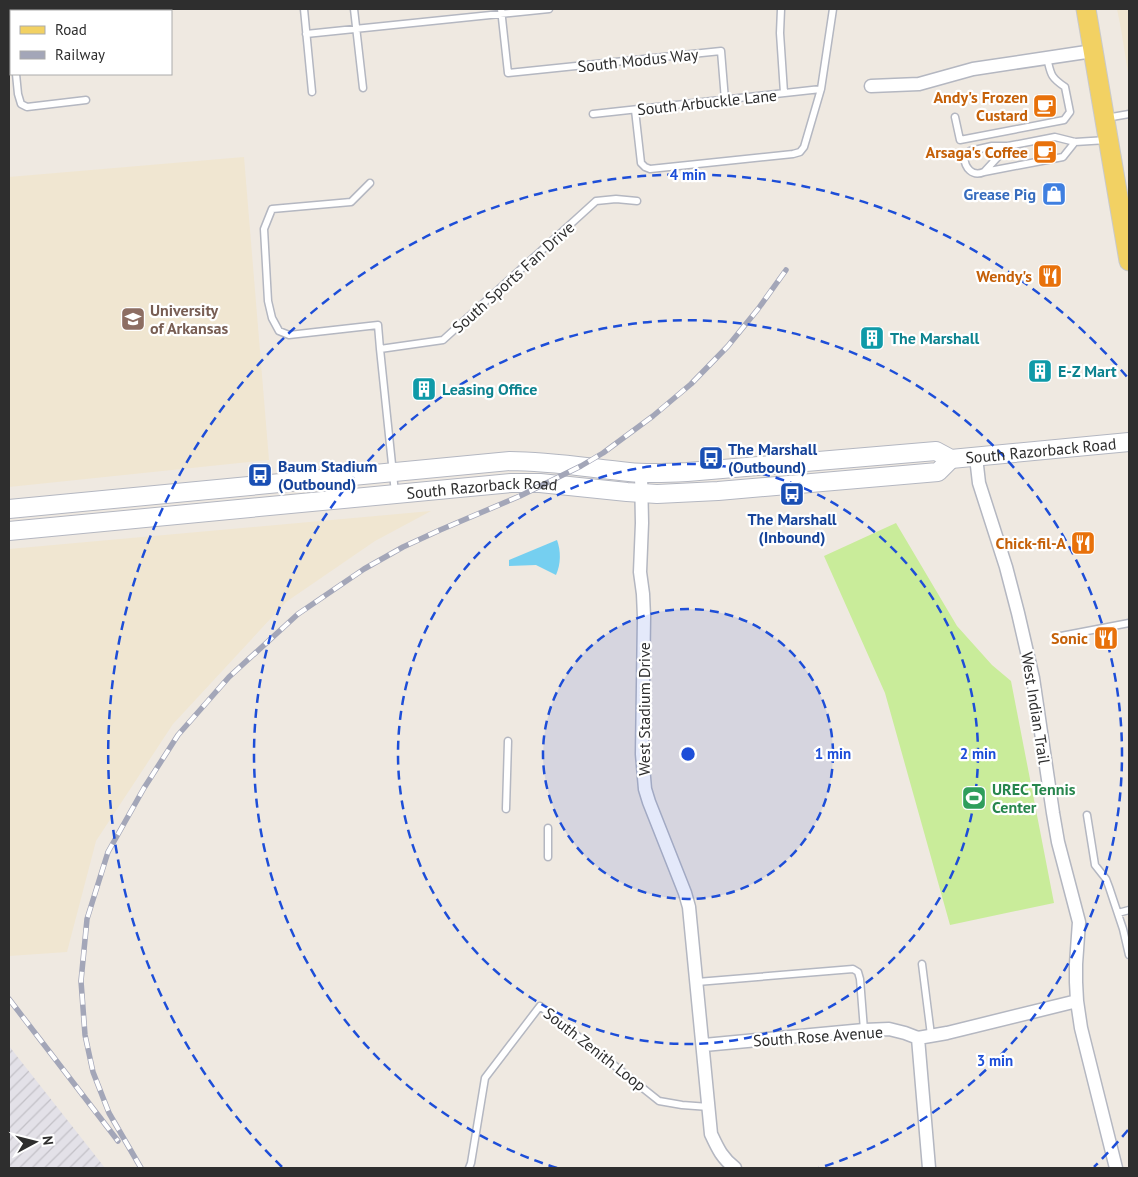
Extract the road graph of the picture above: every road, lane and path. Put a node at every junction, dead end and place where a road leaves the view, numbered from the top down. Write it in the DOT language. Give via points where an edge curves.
graph roads {
  1 [pos="304,9"];
  2 [pos="354,9"];
  3 [pos="549,9"];
  4 [pos="781,9"];
  5 [pos="834,9"];
  6 [pos="1086,9"];
  7 [pos="501,11"];
  8 [pos="356,29"];
  9 [pos="306,34"];
  10 [pos="1093,51"];
  11 [pos="1047,58"];
  12 [pos="16,75"];
  13 [pos="871,86"];
  14 [pos="363,88"];
  15 [pos="821,89"];
  16 [pos="312,92"];
  17 [pos="784,93"];
  18 [pos="86,100"];
  19 [pos="725,100"];
  20 [pos="635,110"];
  21 [pos="592,114"];
  22 [pos="1129,114"];
  23 [pos="955,117"];
  24 [pos="1104,118"];
  25 [pos="1108,140"];
  26 [pos="1075,142"];
  27 [pos="1008,146"];
  28 [pos="984,172"];
  29 [pos="370,183"];
  30 [pos="637,201"];
  31 [pos="1129,261"];
  32 [pos="380,348"];
  33 [pos="1129,442"];
  34 [pos="976,457"];
  35 [pos="951,459"];
  36 [pos="392,472"];
  37 [pos="641,472"];
  38 [pos="642,493"];
  39 [pos="395,494"];
  40 [pos="9,509"];
  41 [pos="9,531"];
  42 [pos="1129,623"];
  43 [pos="1062,636"];
  44 [pos="508,741"];
  45 [pos="506,809"];
  46 [pos="1086,815"];
  47 [pos="548,828"];
  48 [pos="548,857"];
  49 [pos="1129,910"];
  50 [pos="1118,913"];
  51 [pos="1129,955"];
  52 [pos="922,964"];
  53 [pos="698,982"];
  54 [pos="1077,1001"];
  55 [pos="864,1030"];
  56 [pos="931,1036"];
  57 [pos="918,1038"];
  58 [pos="704,1045"];
  59 [pos="709,1107"];
  60 [pos="469,1168"];
  61 [pos="734,1168"];
  62 [pos="929,1168"];
  63 [pos="1116,1168"];
  1 -- 9 [label="lane"];
  2 -- 8 [label="lane"];
  3 -- 7 [label="lane"];
  4 -- 17 [label="lane"];
  5 -- 15 [label="lane"];
  6 -- 10 [label="main road"];
  7 -- 8 [label="lane"];
  7 -- 19 [label="lane, South Modus Way" via="508,73 721,51"];
  8 -- 9 [label="lane"];
  8 -- 14 [label="lane"];
  9 -- 16 [label="lane"];
  10 -- 11 [label="street"];
  10 -- 24 [label="main road"];
  11 -- 13 [label="street" via="968,70 919,84"];
  11 -- 23 [label="lane" via="1051,75 1065,87 1070,112 1064,120 960,140"];
  12 -- 18 [label="lane" via="21,104 27,107"];
  15 -- 17 [label="lane, South Arbuckle Lane"];
  15 -- 20 [label="lane" via="804,147 793,154 650,169 641,162"];
  17 -- 19 [label="lane, South Arbuckle Lane"];
  19 -- 20 [label="lane, South Arbuckle Lane"];
  20 -- 21 [label="lane, South Arbuckle Lane"];
  22 -- 24 [label="lane"];
  24 -- 25 [label="main road"];
  25 -- 26 [label="lane"];
  25 -- 31 [label="main road"];
  26 -- 27 [label="lane" via="1055,136"];
  26 -- 28 [label="lane" via="1063,157"];
  27 -- 28 [label="lane"];
  27 -- 28 [label="lane" via="992,146 970,151 964,156 970,172 978,175"];
  29 -- 32 [label="lane" via="351,202 272,209 264,229 268,301 279,330 289,335 378,326"];
  30 -- 32 [label="lane, South Sports Fan Drive" via="616,199 596,202 444,340"];
  32 -- 36 [label="lane"];
  33 -- 34 [label="main road, South Razorback Road"];
  34 -- 35 [label="main road, South Razorback Road"];
  34 -- 54 [label="street, West Indian Trail" via="979,483 1024,637 1057,835 1079,922"];
  35 -- 37 [label="main road, South Razorback Road" via="936,451 687,472"];
  35 -- 38 [label="main road, South Razorback Road" via="938,472 718,491"];
  36 -- 37 [label="main road, South Razorback Road" via="526,461"];
  36 -- 39 [label="lane"];
  36 -- 40 [label="main road, South Razorback Road"];
  37 -- 38 [label="street, West Stadium Drive"];
  38 -- 39 [label="main road, South Razorback Road" via="526,482"];
  38 -- 53 [label="street, West Stadium Drive" via="640,572 644,617 644,777 649,802 690,907"];
  39 -- 41 [label="main road, South Razorback Road"];
  42 -- 43 [label="lane"];
  44 -- 45 [label="lane"];
  46 -- 50 [label="lane" via="1095,865 1106,879"];
  47 -- 48 [label="lane"];
  49 -- 50 [label="lane"];
  50 -- 51 [label="lane"];
  52 -- 56 [label="lane"];
  53 -- 55 [label="lane" via="853,969 860,979"];
  53 -- 58 [label="street, West Stadium Drive"];
  54 -- 56 [label="street, South Rose Avenue"];
  54 -- 63 [label="street, West Indian Trail"];
  55 -- 57 [label="street, South Rose Avenue" via="889,1029"];
  55 -- 58 [label="street, South Rose Avenue"];
  56 -- 57 [label="street, South Rose Avenue"];
  57 -- 62 [label="street"];
  58 -- 59 [label="street, West Stadium Drive"];
  59 -- 60 [label="lane, South Zenith Loop" via="660,1101 540,1006 485,1078"];
  59 -- 61 [label="street, West Stadium Drive" via="711,1134 725,1161"];
}
